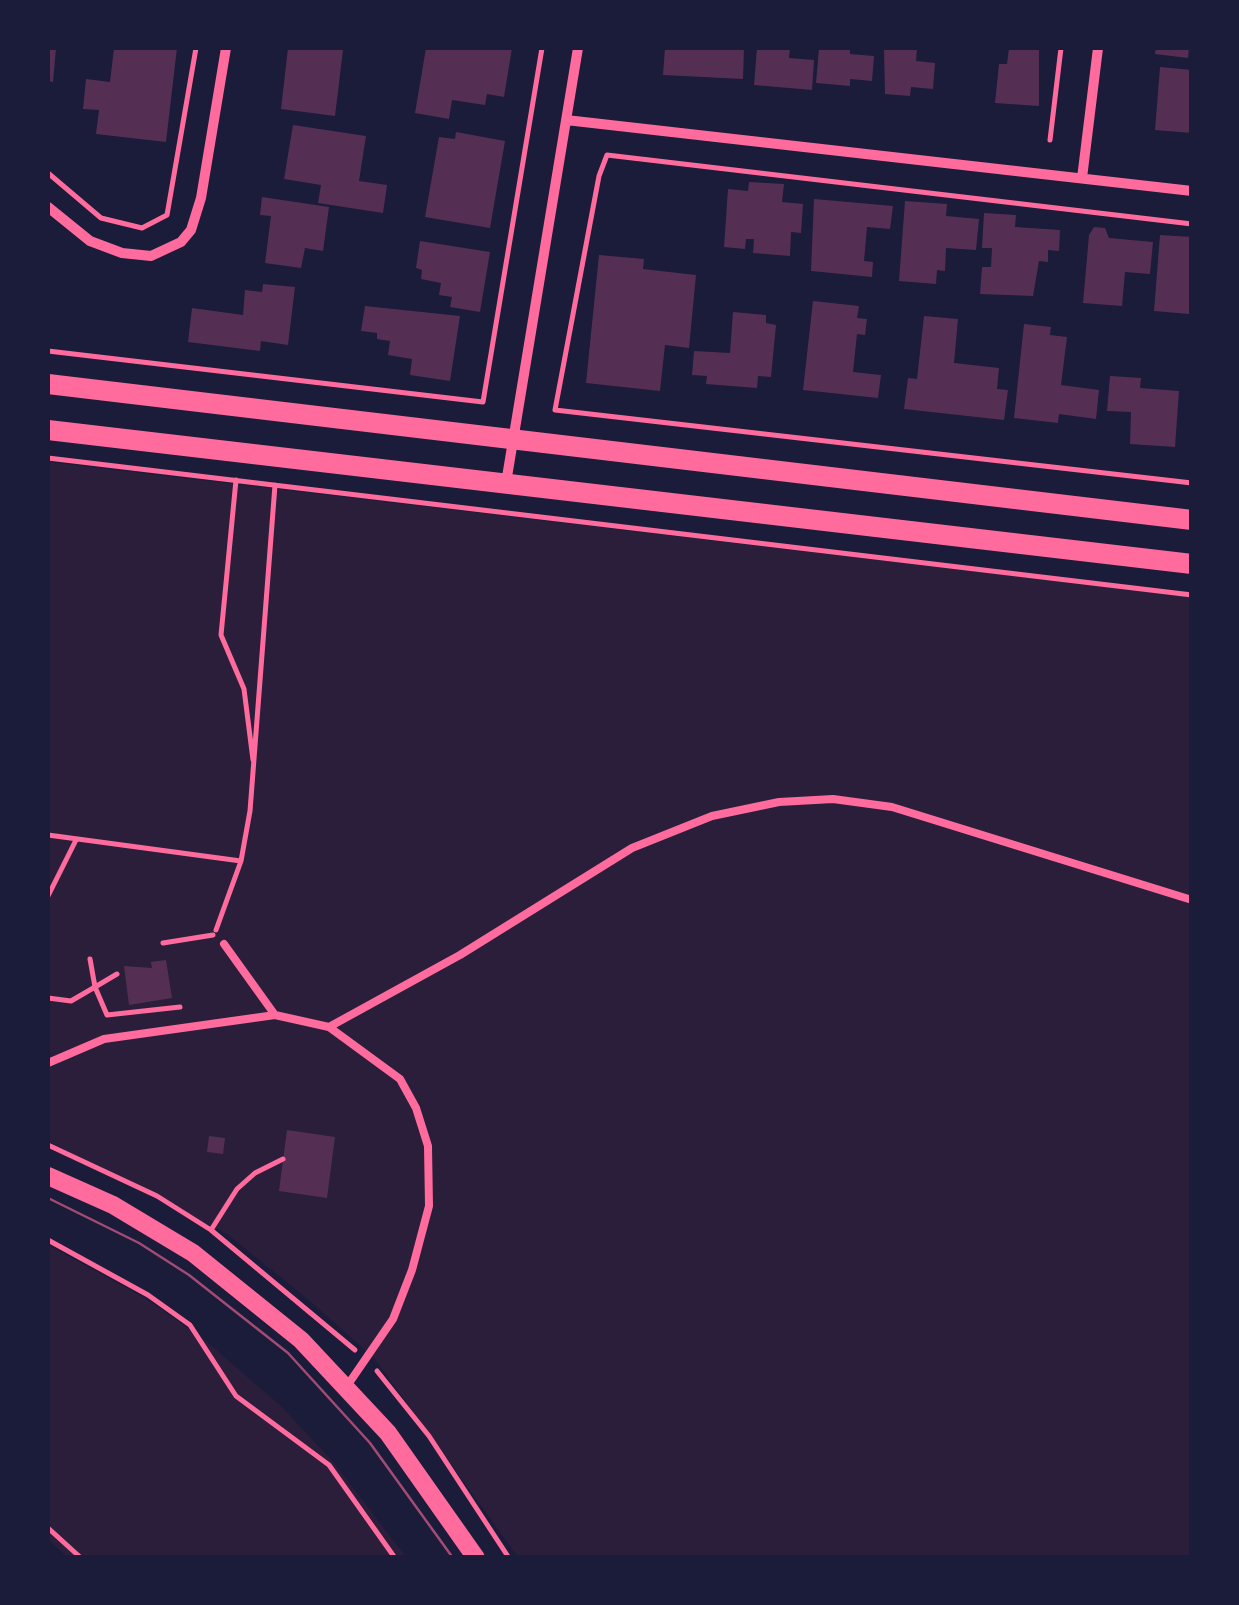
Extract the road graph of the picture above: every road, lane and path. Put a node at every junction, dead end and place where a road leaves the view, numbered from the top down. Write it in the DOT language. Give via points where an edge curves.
graph roads {
  1 [pos="196,48"];
  2 [pos="226,48"];
  3 [pos="542,48"];
  4 [pos="578,48"];
  5 [pos="1061,48"];
  6 [pos="1098,48"];
  7 [pos="566,120"];
  8 [pos="1050,140"];
  9 [pos="48,173"];
  10 [pos="1082,178"];
  11 [pos="1192,191"];
  12 [pos="48,207"];
  13 [pos="1192,224"];
  14 [pos="48,351"];
  15 [pos="48,384"];
  16 [pos="48,430"];
  17 [pos="514,440"];
  18 [pos="48,458"];
  19 [pos="236,480"];
  20 [pos="506,483"];
  21 [pos="1192,483"];
  22 [pos="275,485"];
  23 [pos="1192,520"];
  24 [pos="1192,564"];
  25 [pos="1192,595"];
  26 [pos="254,773"];
  27 [pos="48,834"];
  28 [pos="76,840"];
  29 [pos="241,862"];
  30 [pos="48,896"];
  31 [pos="1192,900"];
  32 [pos="216,935"];
  33 [pos="163,943"];
  34 [pos="224,944"];
  35 [pos="90,959"];
  36 [pos="115,976"];
  37 [pos="97,986"];
  38 [pos="48,998"];
  39 [pos="180,1007"];
  40 [pos="275,1015"];
  41 [pos="329,1027"];
  42 [pos="48,1062"];
  43 [pos="284,1159"];
  44 [pos="48,1176"];
  45 [pos="211,1230"];
  46 [pos="48,1240"];
  47 [pos="347,1386"];
  48 [pos="48,1528"];
  49 [pos="80,1558"];
  50 [pos="396,1558"];
  51 [pos="476,1558"];
  1 -- 9 [label="path" via="167,215 142,228 101,218"];
  2 -- 12 [label="street" via="201,198 180,242 151,256 122,254 90,241"];
  3 -- 14 [label="path" via="484,402"];
  4 -- 7 [label="street"];
  5 -- 8 [label="path"];
  6 -- 10 [label="street"];
  7 -- 10 [label="street"];
  7 -- 17 [label="street"];
  10 -- 11 [label="street"];
  13 -- 21 [label="path" via="607,156 554,410"];
  15 -- 17 [label="main road"];
  16 -- 20 [label="main road"];
  17 -- 20 [label="street"];
  17 -- 23 [label="main road"];
  18 -- 19 [label="path"];
  19 -- 22 [label="path"];
  19 -- 26 [label="path" via="221,635 244,690"];
  20 -- 24 [label="main road"];
  22 -- 25 [label="path"];
  22 -- 26 [label="path"];
  26 -- 29 [label="path"];
  27 -- 28 [label="path"];
  28 -- 29 [label="path"];
  28 -- 30 [label="path"];
  29 -- 32 [label="path"];
  31 -- 41 [label="lane" via="892,808 833,799 779,802 712,816 632,848"];
  32 -- 33 [label="path"];
  32 -- 34 [label="path"];
  34 -- 40 [label="lane"];
  35 -- 37 [label="path"];
  36 -- 37 [label="path"];
  37 -- 38 [label="path" via="72,1001"];
  37 -- 39 [label="path" via="107,1015"];
  40 -- 41 [label="lane"];
  40 -- 42 [label="lane" via="123,1036"];
  41 -- 47 [label="lane" via="406,1087 423,1127 432,1176 405,1290 382,1338"];
  43 -- 45 [label="path" via="237,1189"];
  44 -- 47 [label="street" via="194,1252"];
  46 -- 50 [label="path" via="148,1294 190,1325 236,1396 330,1465"];
  47 -- 51 [label="street"];
  48 -- 49 [label="path"];
}
